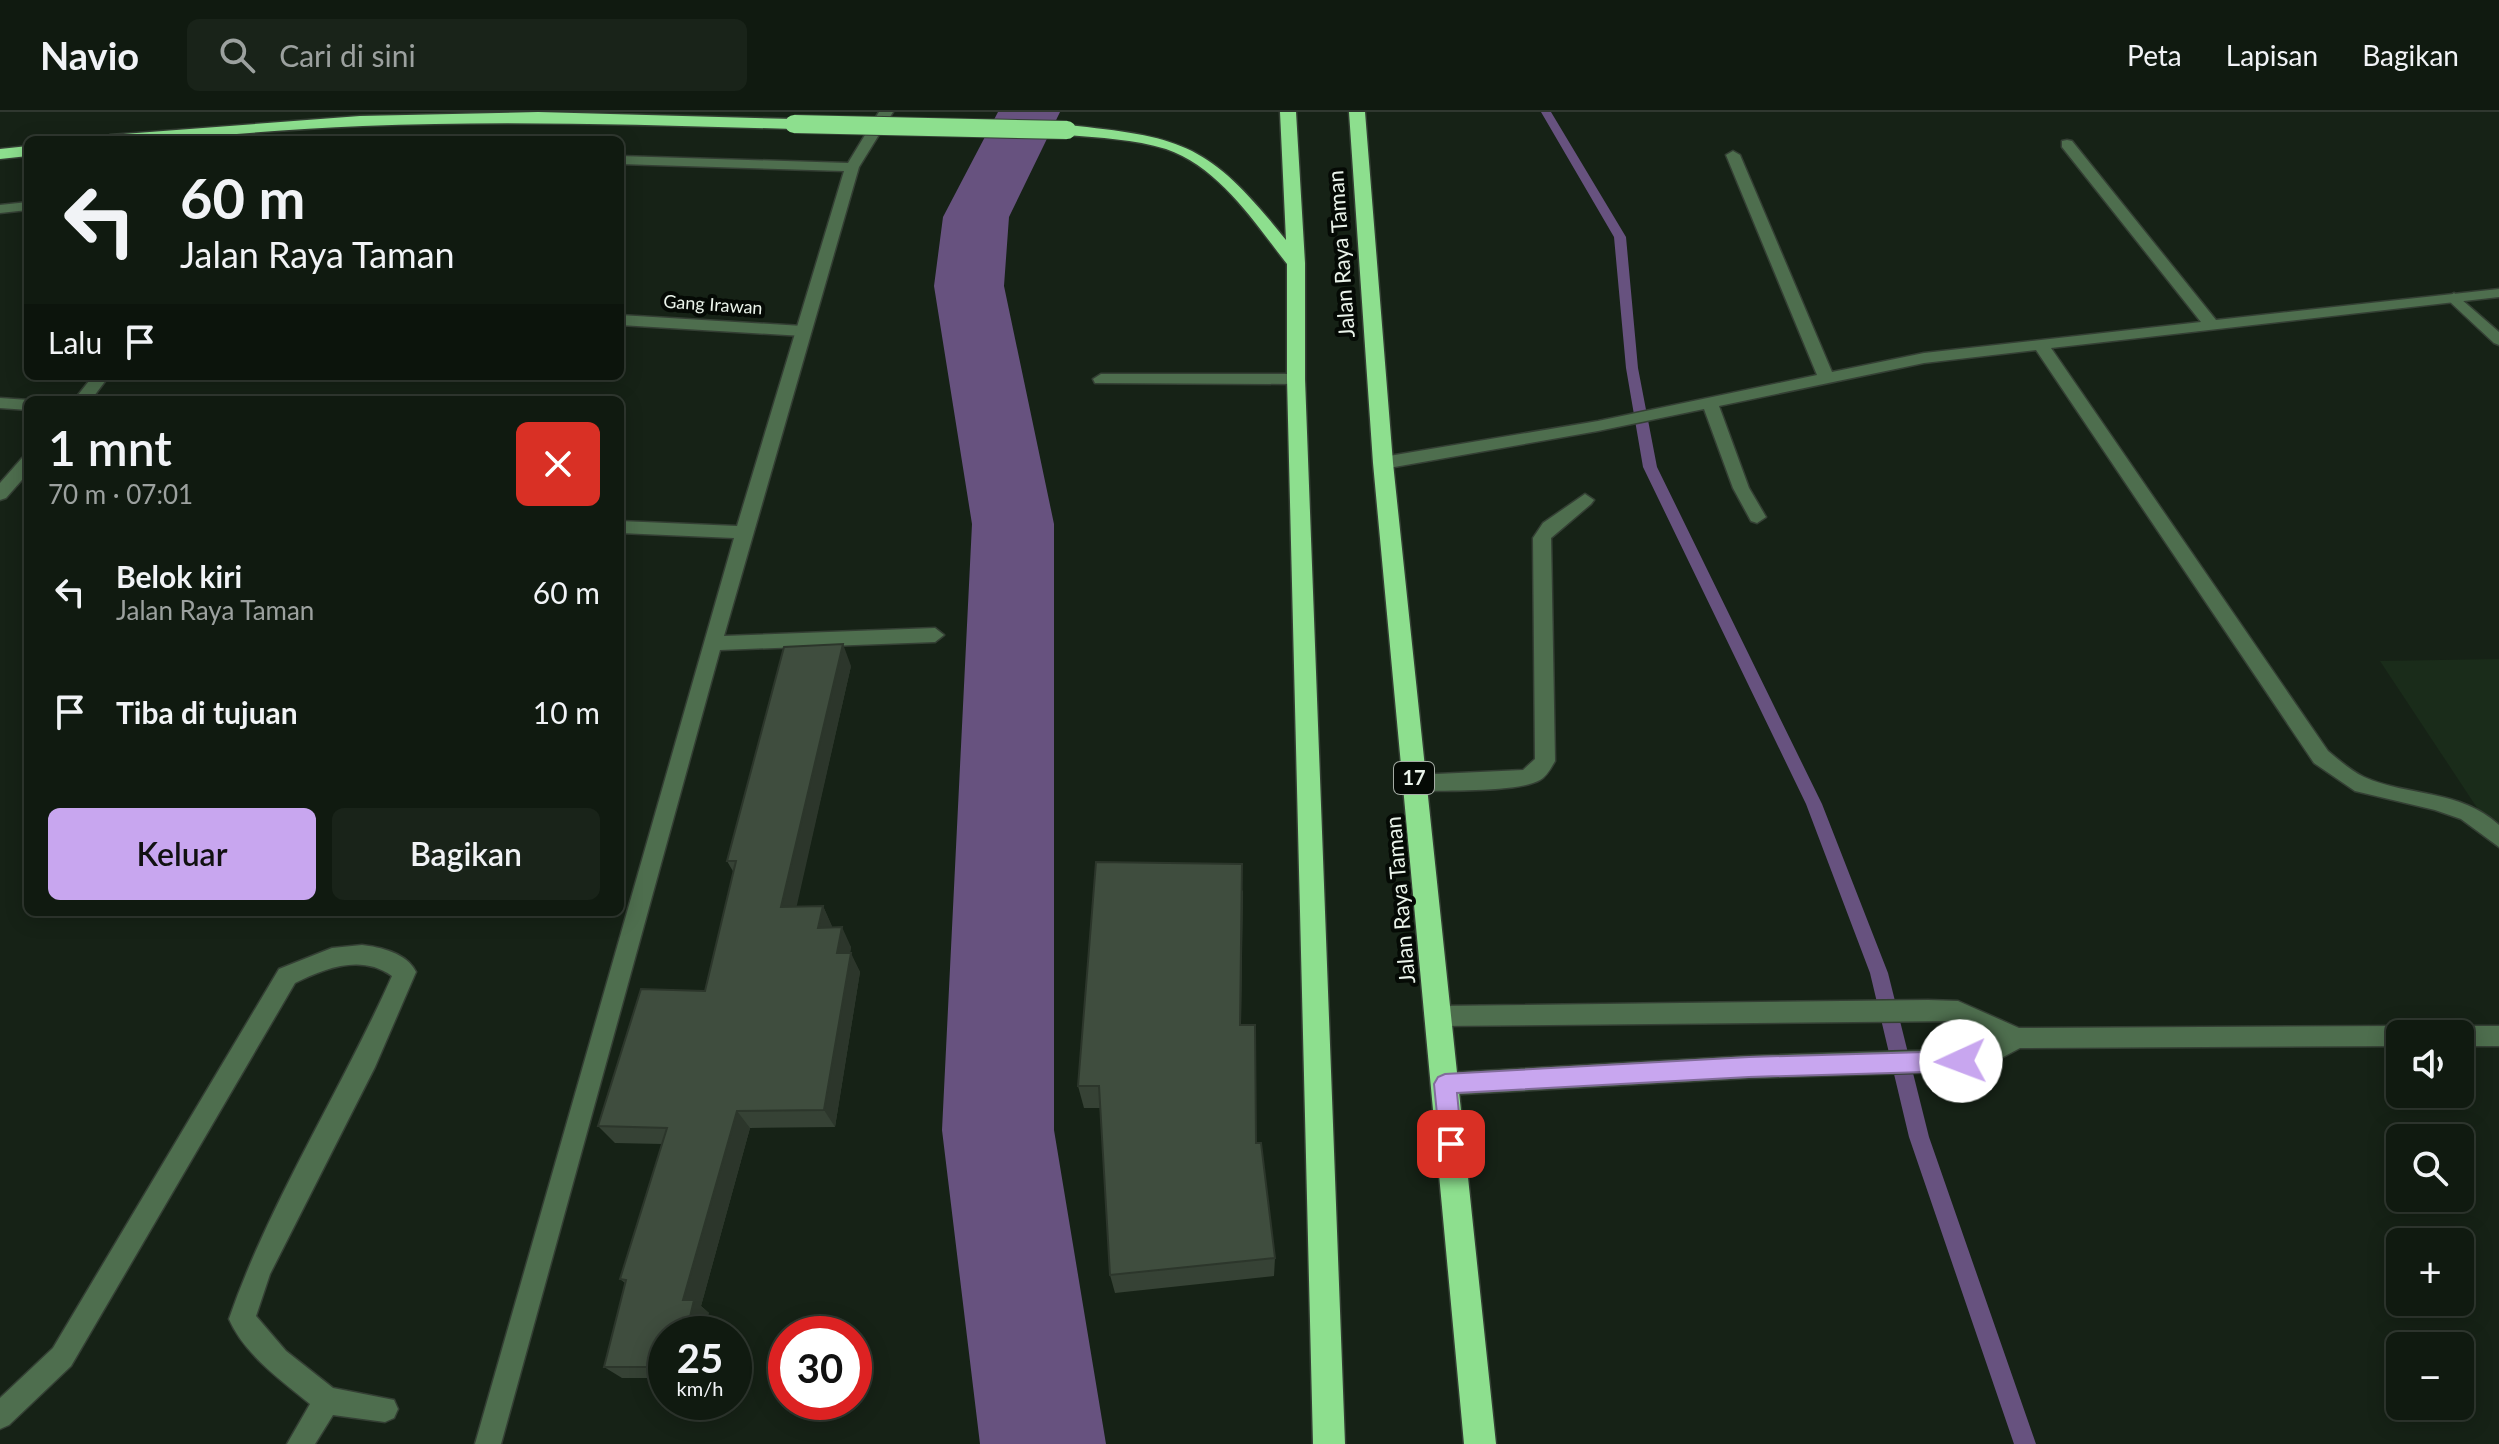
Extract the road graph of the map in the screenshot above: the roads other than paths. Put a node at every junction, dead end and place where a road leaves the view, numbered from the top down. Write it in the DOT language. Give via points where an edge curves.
graph roads {
  1 [pos="886,112"];
  2 [pos="1288,112"];
  3 [pos="1357,112"];
  4 [pos="166,136"];
  5 [pos="2067,144"];
  6 [pos="24,151"];
  7 [pos="0,154"];
  8 [pos="1733,155"];
  9 [pos="624,160"];
  10 [pos="852,167"];
  11 [pos="24,206"];
  12 [pos="0,209"];
  13 [pos="1296,263"];
  14 [pos="2499,293"];
  15 [pos="2454,298"];
  16 [pos="624,320"];
  17 [pos="2212,326"];
  18 [pos="803,331"];
  19 [pos="2499,340"];
  20 [pos="2040,344"];
  21 [pos="1101,379"];
  22 [pos="1296,379"];
  23 [pos="1827,379"];
  24 [pos="98,380"];
  25 [pos="85,396"];
  26 [pos="0,403"];
  27 [pos="1710,404"];
  28 [pos="24,405"];
  29 [pos="1383,463"];
  30 [pos="24,467"];
  31 [pos="0,494"];
  32 [pos="1585,500"];
  33 [pos="1757,517"];
  34 [pos="624,527"];
  35 [pos="744,532"];
  36 [pos="935,635"];
  37 [pos="715,643"];
  38 [pos="1415,783"];
  39 [pos="2499,838"];
  40 [pos="1437,1016"];
  41 [pos="2386,1036"];
  42 [pos="2474,1036"];
  43 [pos="2499,1036"];
  44 [pos="2018,1038"];
  45 [pos="1445,1084"];
  46 [pos="327,1401"];
  47 [pos="385,1409"];
  48 [pos="0,1416"];
  49 [pos="300,1444"];
  50 [pos="488,1444"];
  51 [pos="1329,1444"];
  52 [pos="1480,1444"];
  1 -- 10 [label="street"];
  2 -- 13 [label="highway, Jalan Raya Taman"];
  3 -- 29 [label="highway, Jalan Raya Taman / 17"];
  4 -- 13 [label="highway, bridge" via="375,121 538,117 1067,130 1134,138 1187,152 1226,181"];
  5 -- 17 [label="street"];
  6 -- 7 [label="highway"];
  8 -- 23 [label="street"];
  9 -- 10 [label="street"];
  10 -- 18 [label="street"];
  11 -- 12 [label="street"];
  13 -- 22 [label="highway, Jalan Raya Taman"];
  14 -- 15 [label="street"];
  15 -- 17 [label="street"];
  15 -- 19 [label="street"];
  16 -- 18 [label="street, Gang Irawan"];
  17 -- 20 [label="street"];
  18 -- 35 [label="street"];
  20 -- 23 [label="street" via="1924,358"];
  20 -- 39 [label="street" via="2321,757 2361,784 2457,805 2482,819"];
  21 -- 22 [label="street"];
  22 -- 51 [label="highway, Jalan Raya Taman"];
  23 -- 27 [label="street"];
  24 -- 25 [label="street"];
  26 -- 28 [label="street"];
  27 -- 29 [label="street"];
  27 -- 33 [label="street"];
  29 -- 38 [label="highway, Jalan Raya Taman / 17"];
  30 -- 31 [label="street"];
  32 -- 38 [label="street" via="1542,538 1545,761 1525,778"];
  34 -- 35 [label="street"];
  35 -- 37 [label="street"];
  36 -- 37 [label="street"];
  37 -- 50 [label="street"];
  38 -- 40 [label="highway, Jalan Raya Taman / 17"];
  40 -- 44 [label="street" via="1958,1011"];
  40 -- 45 [label="highway, Jalan Raya Taman / 17"];
  41 -- 44 [label="street"];
  42 -- 43 [label="street"];
  44 -- 45 [label="street" via="1977,1060"];
  45 -- 52 [label="highway, Jalan Raya Taman / 17"];
  46 -- 47 [label="street"];
  46 -- 48 [label="street" via="277,1360 242,1319 259,1269 367,1059 405,972 391,960 355,952 320,960 287,976 62,1357"];
  46 -- 49 [label="street"];
}
